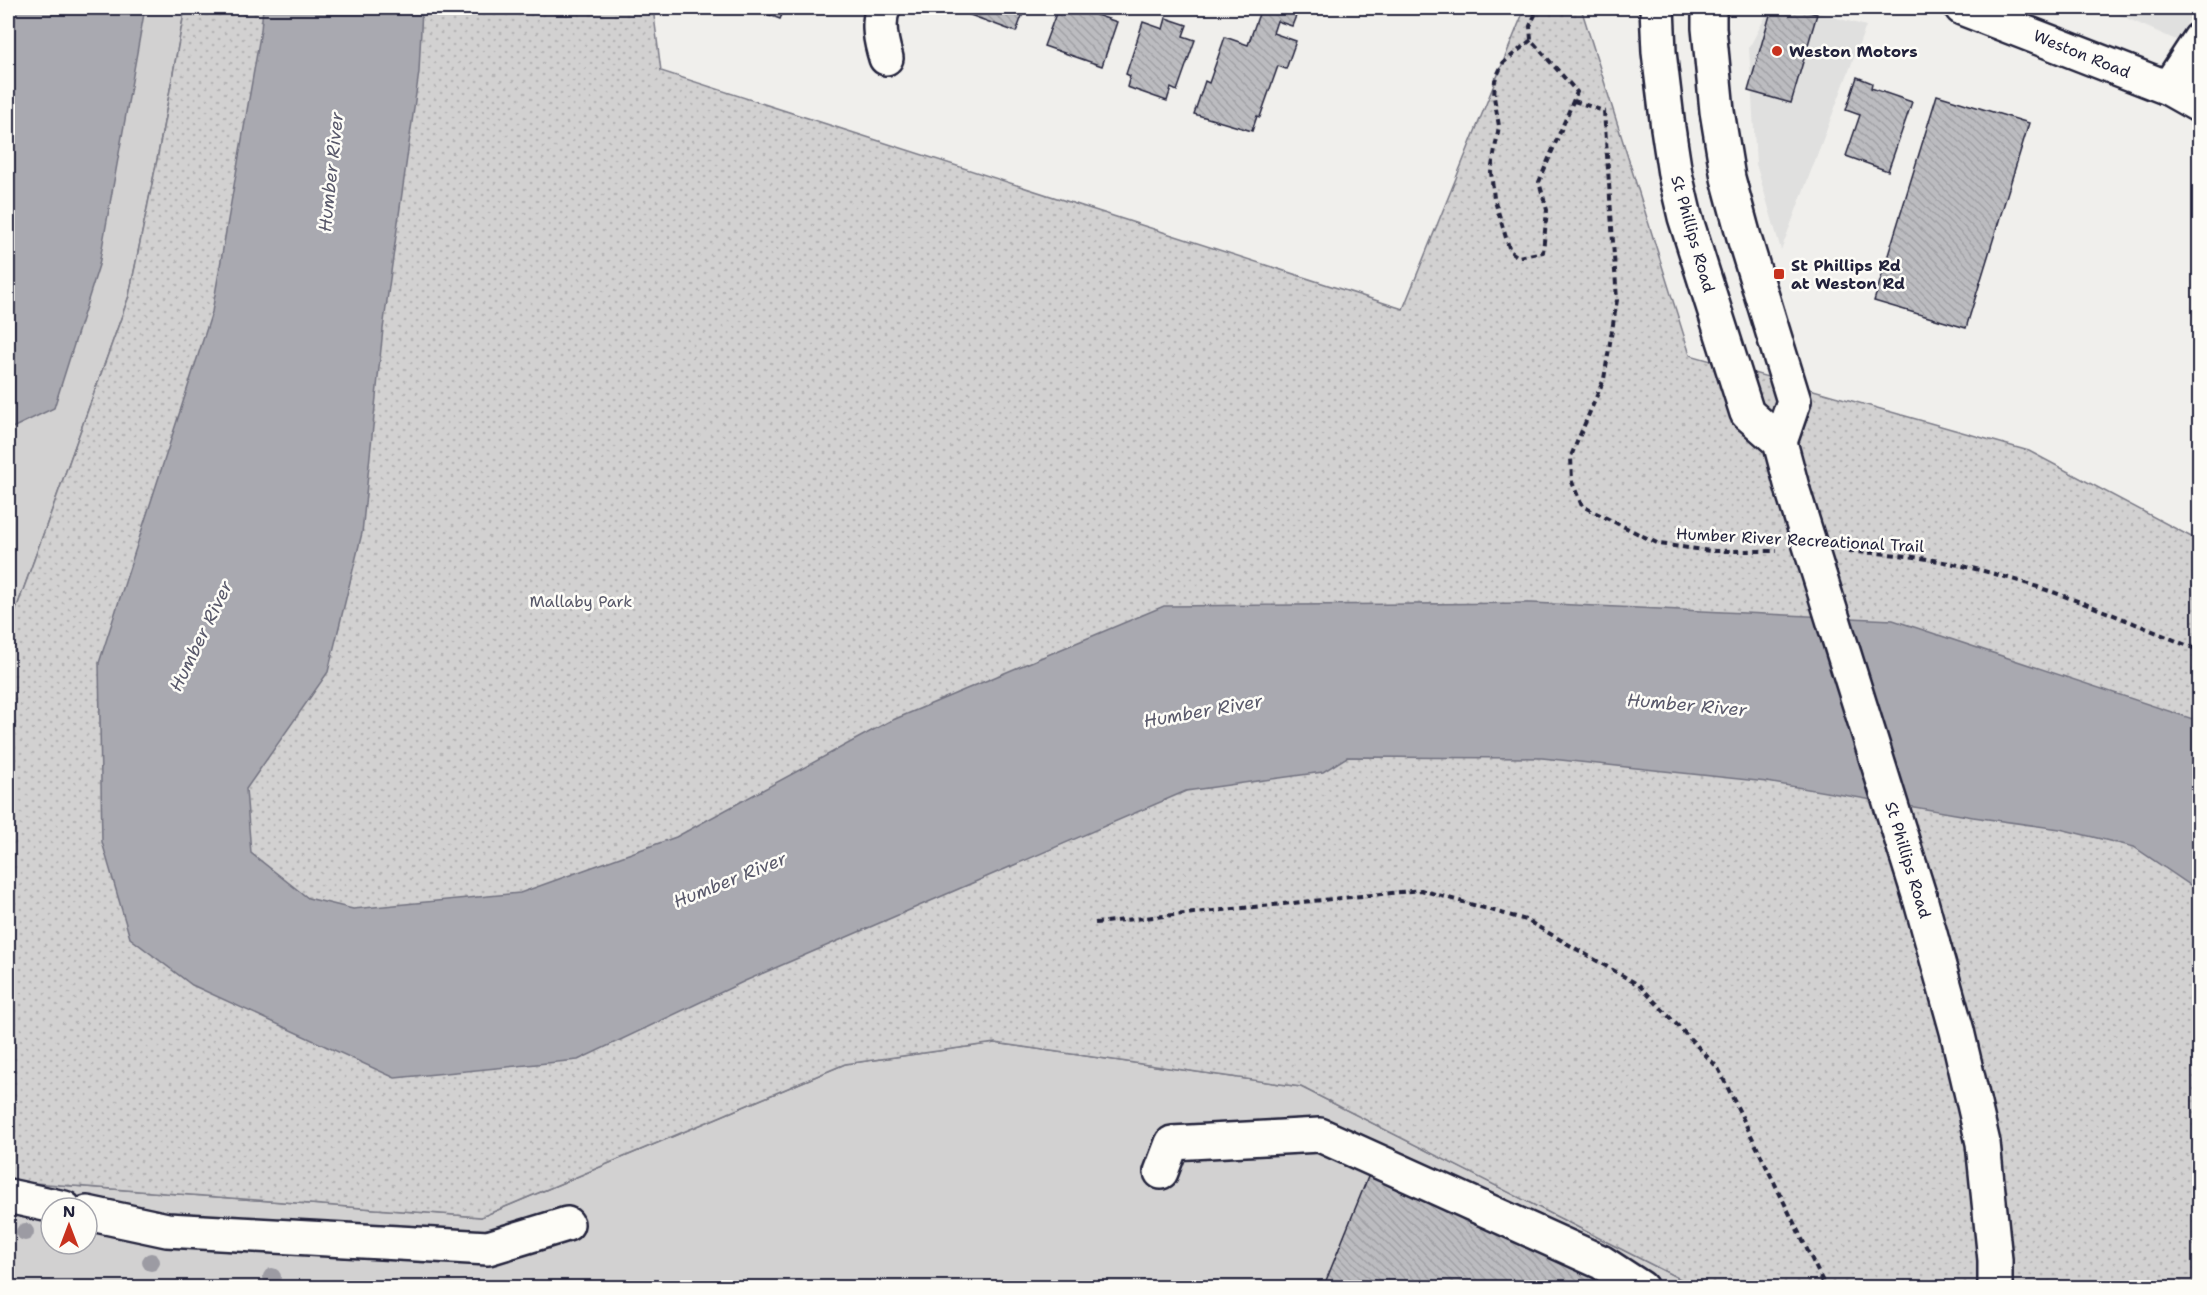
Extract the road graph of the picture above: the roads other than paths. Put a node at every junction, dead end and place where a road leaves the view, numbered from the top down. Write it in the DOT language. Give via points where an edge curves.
graph roads {
  1 [pos="883,8"];
  2 [pos="1657,8"];
  3 [pos="1709,8"];
  4 [pos="1962,8"];
  5 [pos="2199,39"];
  6 [pos="886,58"];
  7 [pos="2168,88"];
  8 [pos="2199,106"];
  9 [pos="1780,442"];
  10 [pos="1161,1172"];
  11 [pos="8,1196"];
  12 [pos="39,1203"];
  13 [pos="99,1216"];
  14 [pos="567,1224"];
  15 [pos="1641,1287"];
  16 [pos="1995,1287"];
  1 -- 6 [label="main road" via="880,41"];
  2 -- 9 [label="main road, St Phillips Road" via="1668,128 1686,217 1747,413"];
  3 -- 9 [label="main road" via="1717,111 1728,178 1794,401"];
  4 -- 7 [label="main road, Weston Road"];
  5 -- 7 [label="main road"];
  7 -- 8 [label="main road, Weston Road"];
  9 -- 16 [label="main road, St Phillips Road, bridge" via="1957,1031 1983,1143"];
  10 -- 15 [label="main road" via="1172,1143 1320,1135 1601,1262"];
  11 -- 12 [label="main road"];
  13 -- 14 [label="main road" via="167,1230 488,1248"];
}
